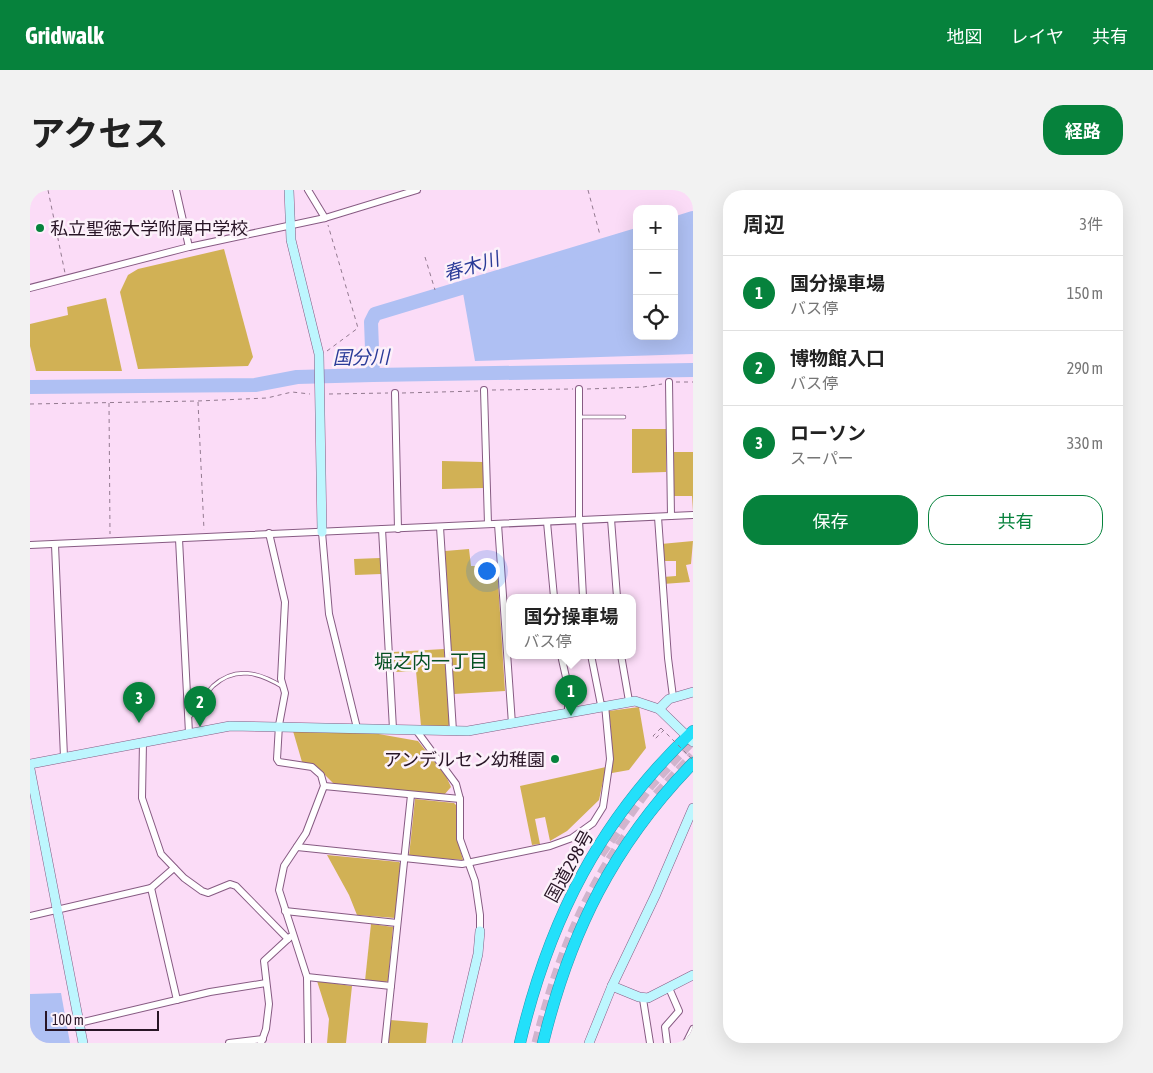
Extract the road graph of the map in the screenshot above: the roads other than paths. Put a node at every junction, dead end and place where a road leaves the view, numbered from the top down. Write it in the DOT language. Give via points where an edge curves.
graph roads {
  1 [pos="176,190"];
  2 [pos="288,190"];
  3 [pos="308,190"];
  4 [pos="417,190"];
  5 [pos="325,218"];
  6 [pos="290,226"];
  7 [pos="189,248"];
  8 [pos="30,288"];
  9 [pos="669,382"];
  10 [pos="579,389"];
  11 [pos="484,390"];
  12 [pos="395,393"];
  13 [pos="579,417"];
  14 [pos="624,417"];
  15 [pos="693,515"];
  16 [pos="671,516"];
  17 [pos="658,517"];
  18 [pos="611,519"];
  19 [pos="579,520"];
  20 [pos="547,522"];
  21 [pos="488,524"];
  22 [pos="498,524"];
  23 [pos="440,527"];
  24 [pos="382,529"];
  25 [pos="398,529"];
  26 [pos="322,532"];
  27 [pos="269,533"];
  28 [pos="179,539"];
  29 [pos="30,545"];
  30 [pos="55,545"];
  31 [pos="554,594"];
  32 [pos="583,594"];
  33 [pos="617,594"];
  34 [pos="506,622"];
  35 [pos="509,659"];
  36 [pos="562,659"];
  37 [pos="592,659"];
  38 [pos="622,659"];
  39 [pos="283,687"];
  40 [pos="693,692"];
  41 [pos="673,697"];
  42 [pos="629,701"];
  43 [pos="603,705"];
  44 [pos="659,709"];
  45 [pos="568,712"];
  46 [pos="188,718"];
  47 [pos="512,724"];
  48 [pos="279,725"];
  49 [pos="357,728"];
  50 [pos="393,729"];
  51 [pos="416,730"];
  52 [pos="453,731"];
  53 [pos="189,733"];
  54 [pos="691,737"];
  55 [pos="144,742"];
  56 [pos="64,757"];
  57 [pos="693,762"];
  58 [pos="30,764"];
  59 [pos="30,769"];
  60 [pos="324,786"];
  61 [pos="411,795"];
  62 [pos="460,800"];
  63 [pos="693,808"];
  64 [pos="297,847"];
  65 [pos="404,858"];
  66 [pos="470,863"];
  67 [pos="174,868"];
  68 [pos="151,888"];
  69 [pos="56,910"];
  70 [pos="285,911"];
  71 [pos="30,916"];
  72 [pos="397,923"];
  73 [pos="480,931"];
  74 [pos="290,937"];
  75 [pos="693,975"];
  76 [pos="307,977"];
  77 [pos="266,983"];
  78 [pos="391,986"];
  79 [pos="612,986"];
  80 [pos="669,988"];
  81 [pos="644,998"];
  82 [pos="177,1000"];
  83 [pos="79,1023"];
  84 [pos="693,1029"];
  85 [pos="262,1041"];
  86 [pos="83,1043"];
  87 [pos="229,1043"];
  88 [pos="308,1043"];
  89 [pos="385,1043"];
  90 [pos="457,1043"];
  91 [pos="520,1043"];
  92 [pos="543,1043"];
  93 [pos="589,1043"];
  94 [pos="650,1043"];
  95 [pos="667,1043"];
  96 [pos="686,1043"];
  1 -- 7 [label="street"];
  2 -- 6 [label="street"];
  3 -- 5 [label="street"];
  4 -- 5 [label="street"];
  5 -- 6 [label="street"];
  6 -- 7 [label="street"];
  6 -- 26 [label="street" via="296,265 319,358"];
  7 -- 8 [label="street"];
  9 -- 16 [label="street"];
  10 -- 13 [label="street"];
  11 -- 21 [label="street"];
  12 -- 25 [label="street"];
  13 -- 14 [label="lane"];
  13 -- 19 [label="street"];
  15 -- 16 [label="street"];
  16 -- 17 [label="street"];
  17 -- 18 [label="street"];
  17 -- 41 [label="street"];
  18 -- 19 [label="street"];
  18 -- 33 [label="street"];
  19 -- 20 [label="street"];
  19 -- 32 [label="street"];
  20 -- 22 [label="street"];
  20 -- 31 [label="street"];
  21 -- 22 [label="street"];
  21 -- 23 [label="street"];
  22 -- 34 [label="street"];
  23 -- 25 [label="street"];
  23 -- 52 [label="street"];
  24 -- 25 [label="street"];
  24 -- 26 [label="street"];
  24 -- 50 [label="street"];
  26 -- 27 [label="street"];
  26 -- 49 [label="street" via="329,614"];
  27 -- 28 [label="street"];
  27 -- 39 [label="street" via="285,602"];
  28 -- 30 [label="street"];
  28 -- 46 [label="street"];
  29 -- 30 [label="street"];
  30 -- 56 [label="street"];
  35 -- 47 [label="street"];
  36 -- 45 [label="street" via="568,686"];
  37 -- 43 [label="street"];
  38 -- 42 [label="street"];
  39 -- 46 [label="lane" via="265,676 250,673 229,676 213,686 196,712"];
  39 -- 48 [label="street" via="285,693"];
  40 -- 41 [label="street"];
  41 -- 44 [label="street"];
  42 -- 43 [label="street"];
  42 -- 44 [label="street" via="643,702"];
  43 -- 45 [label="street"];
  43 -- 66 [label="street" via="610,748 609,770 603,807 593,823 560,843"];
  44 -- 54 [label="street"];
  45 -- 47 [label="street"];
  46 -- 53 [label="street"];
  47 -- 52 [label="street"];
  48 -- 49 [label="street"];
  48 -- 53 [label="street" via="230,726"];
  48 -- 60 [label="street" via="279,762 312,767 321,775"];
  49 -- 50 [label="street"];
  50 -- 51 [label="street"];
  51 -- 52 [label="street"];
  51 -- 62 [label="street" via="450,774"];
  53 -- 55 [label="street"];
  54 -- 91 [label="highway, 国道298号" via="647,780 587,865 542,960"];
  55 -- 56 [label="street"];
  55 -- 67 [label="street" via="142,798 162,854"];
  56 -- 58 [label="street"];
  57 -- 92 [label="highway" via="607,875 578,931 565,965"];
  59 -- 69 [label="street"];
  60 -- 61 [label="street"];
  60 -- 64 [label="street" via="306,833"];
  61 -- 62 [label="street"];
  61 -- 65 [label="street"];
  62 -- 66 [label="street" via="460,839"];
  63 -- 79 [label="street"];
  64 -- 65 [label="street"];
  64 -- 70 [label="street" via="282,872 280,894"];
  65 -- 66 [label="street"];
  65 -- 72 [label="street"];
  66 -- 73 [label="street" via="479,902"];
  67 -- 68 [label="street"];
  67 -- 74 [label="street" via="192,885 208,893 230,884 236,886"];
  68 -- 69 [label="street"];
  68 -- 82 [label="street"];
  69 -- 71 [label="street"];
  69 -- 83 [label="street"];
  70 -- 72 [label="street"];
  70 -- 74 [label="street"];
  72 -- 78 [label="street"];
  73 -- 90 [label="street" via="478,954"];
  74 -- 76 [label="street"];
  74 -- 77 [label="street" via="264,961"];
  75 -- 80 [label="street"];
  76 -- 78 [label="street"];
  76 -- 88 [label="street"];
  77 -- 82 [label="street"];
  77 -- 85 [label="street" via="268,1004"];
  78 -- 89 [label="street"];
  79 -- 81 [label="street"];
  79 -- 93 [label="street"];
  80 -- 81 [label="street"];
  80 -- 95 [label="street" via="679,1011 665,1027"];
  81 -- 94 [label="street"];
  82 -- 83 [label="street"];
  83 -- 86 [label="street"];
  84 -- 96 [label="street"];
  85 -- 87 [label="street"];
}
